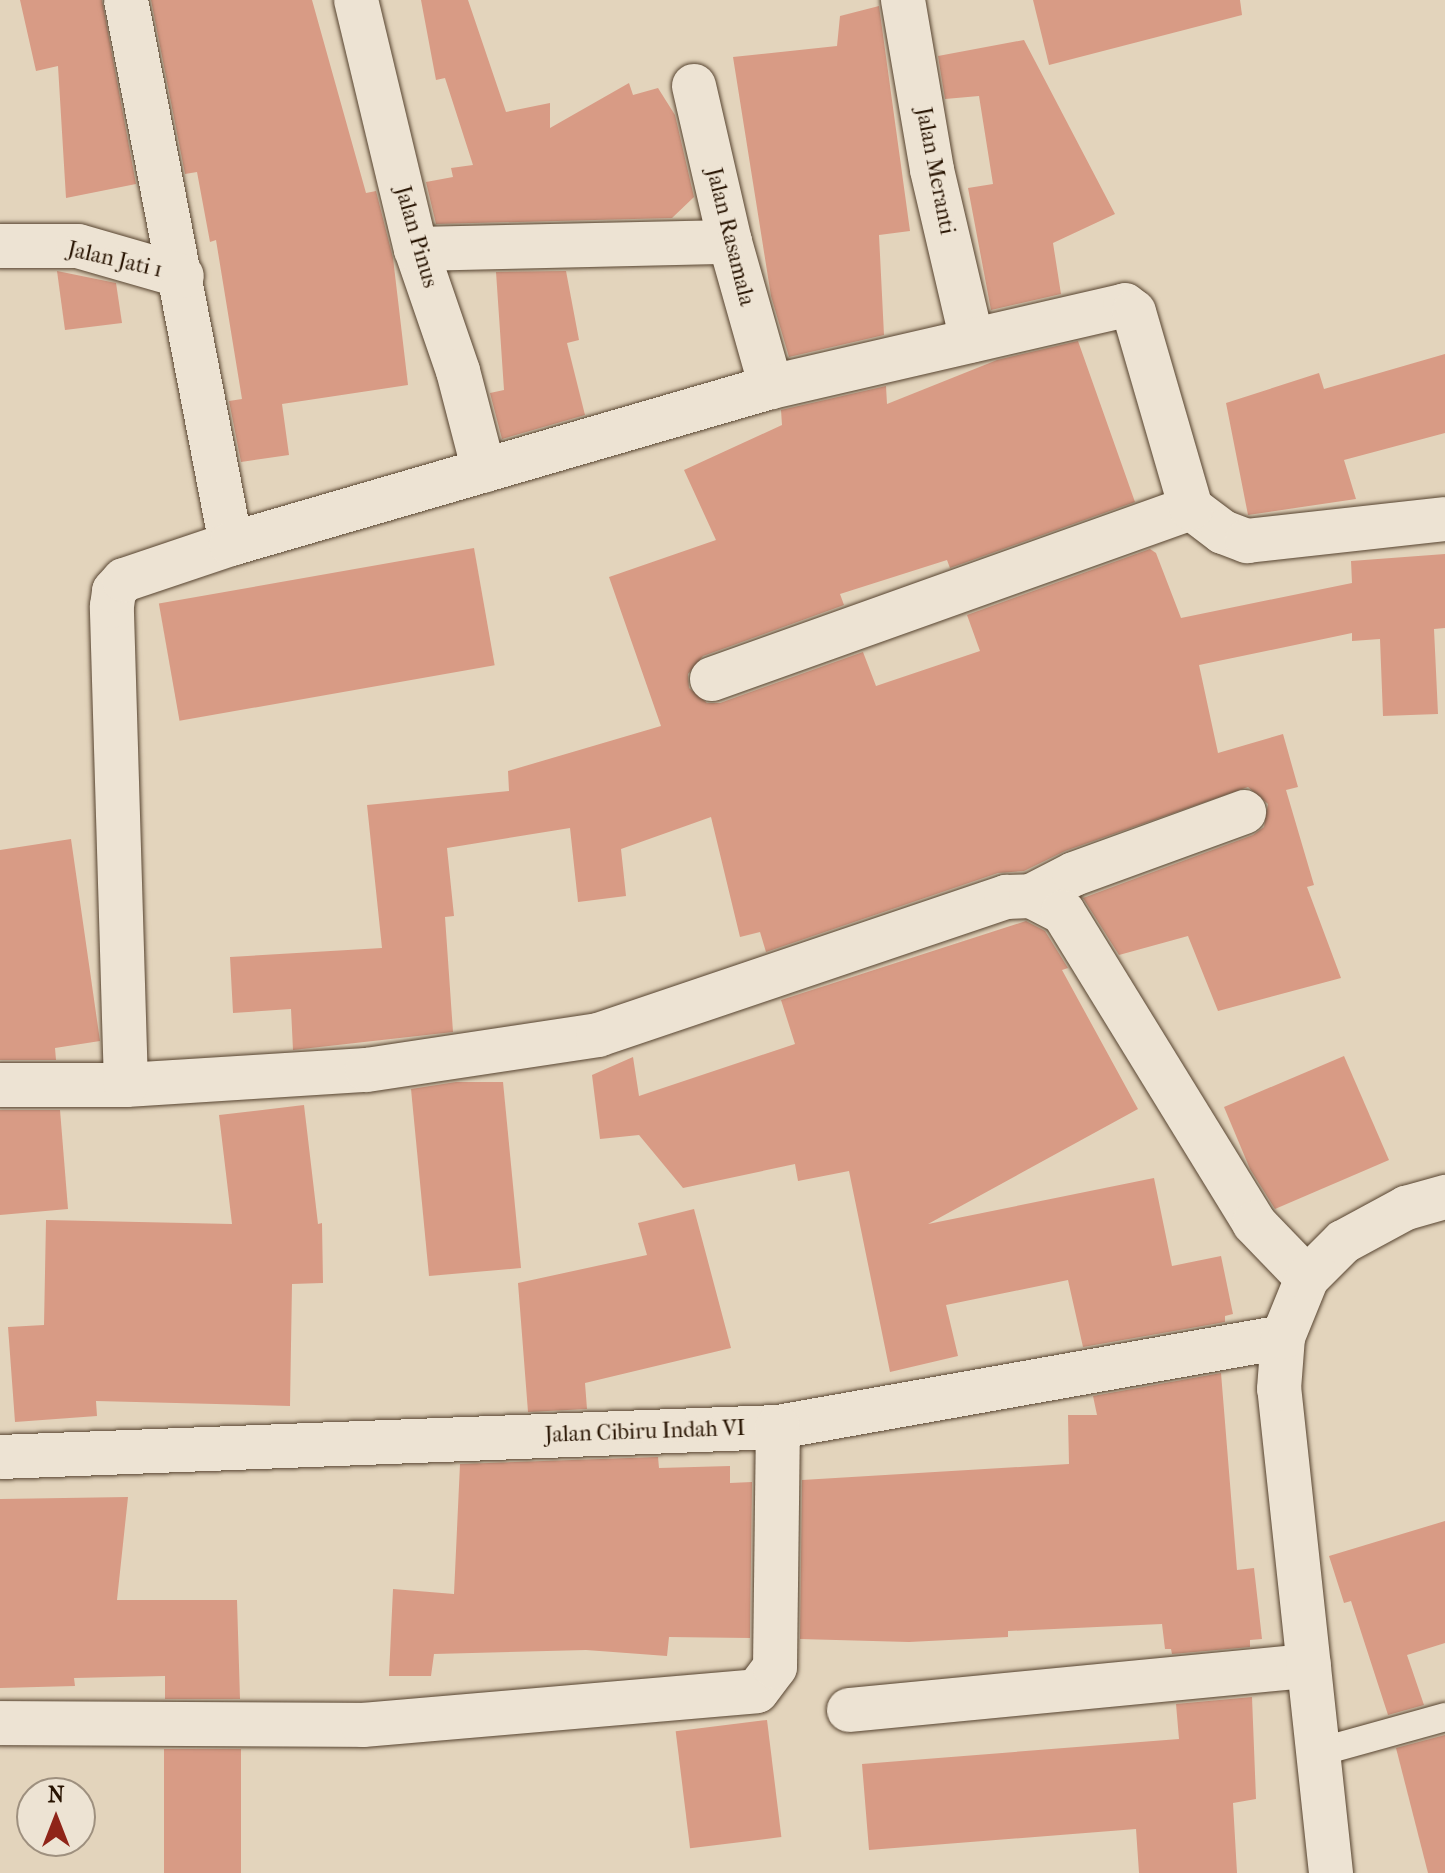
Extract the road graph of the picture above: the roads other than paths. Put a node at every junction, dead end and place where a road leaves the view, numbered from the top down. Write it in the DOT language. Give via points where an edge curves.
graph roads {
  1 [pos="126,0"];
  2 [pos="356,0"];
  3 [pos="903,0"];
  4 [pos="694,86"];
  5 [pos="730,242"];
  6 [pos="0,246"];
  7 [pos="416,249"];
  8 [pos="182,276"];
  9 [pos="972,340"];
  10 [pos="771,387"];
  11 [pos="484,471"];
  12 [pos="1191,508"];
  13 [pos="1445,519"];
  14 [pos="231,544"];
  15 [pos="712,679"];
  16 [pos="1244,812"];
  17 [pos="1031,896"];
  18 [pos="0,1085"];
  19 [pos="126,1085"];
  20 [pos="1445,1197"];
  21 [pos="1307,1278"];
  22 [pos="1283,1337"];
  23 [pos="778,1427"];
  24 [pos="0,1457"];
  25 [pos="1309,1666"];
  26 [pos="849,1710"];
  27 [pos="1445,1717"];
  28 [pos="0,1723"];
  29 [pos="1319,1752"];
  30 [pos="1331,1873"];
  1 -- 8 [label="street"];
  2 -- 7 [label="street, Jalan Pinus"];
  3 -- 9 [label="street, Jalan Meranti" via="932,170"];
  4 -- 5 [label="street, Jalan Rasamala"];
  5 -- 7 [label="street"];
  5 -- 10 [label="street, Jalan Rasamala"];
  6 -- 8 [label="street, Jalan Jati 1" via="78,246"];
  7 -- 11 [label="street, Jalan Pinus" via="458,371"];
  8 -- 14 [label="street"];
  9 -- 10 [label="street"];
  9 -- 12 [label="street" via="1125,305 1134,312"];
  10 -- 11 [label="street"];
  11 -- 14 [label="street"];
  12 -- 13 [label="street" via="1223,532 1247,541"];
  12 -- 15 [label="street"];
  14 -- 19 [label="street" via="124,580 114,591"];
  16 -- 17 [label="street" via="1074,874"];
  17 -- 19 [label="street" via="1006,897 598,1035 367,1070"];
  17 -- 21 [label="street" via="1063,912 1254,1223"];
  18 -- 19 [label="street"];
  20 -- 21 [label="street" via="1406,1208 1343,1242"];
  21 -- 22 [label="street"];
  22 -- 23 [label="street, Jalan Cibiru Indah VI"];
  22 -- 25 [label="street" via="1279,1389"];
  23 -- 24 [label="street, Jalan Cibiru Indah VI"];
  23 -- 28 [label="street" via="775,1667 757,1691 363,1725"];
  25 -- 26 [label="street"];
  25 -- 29 [label="street"];
  27 -- 29 [label="lane"];
  29 -- 30 [label="street"];
}
